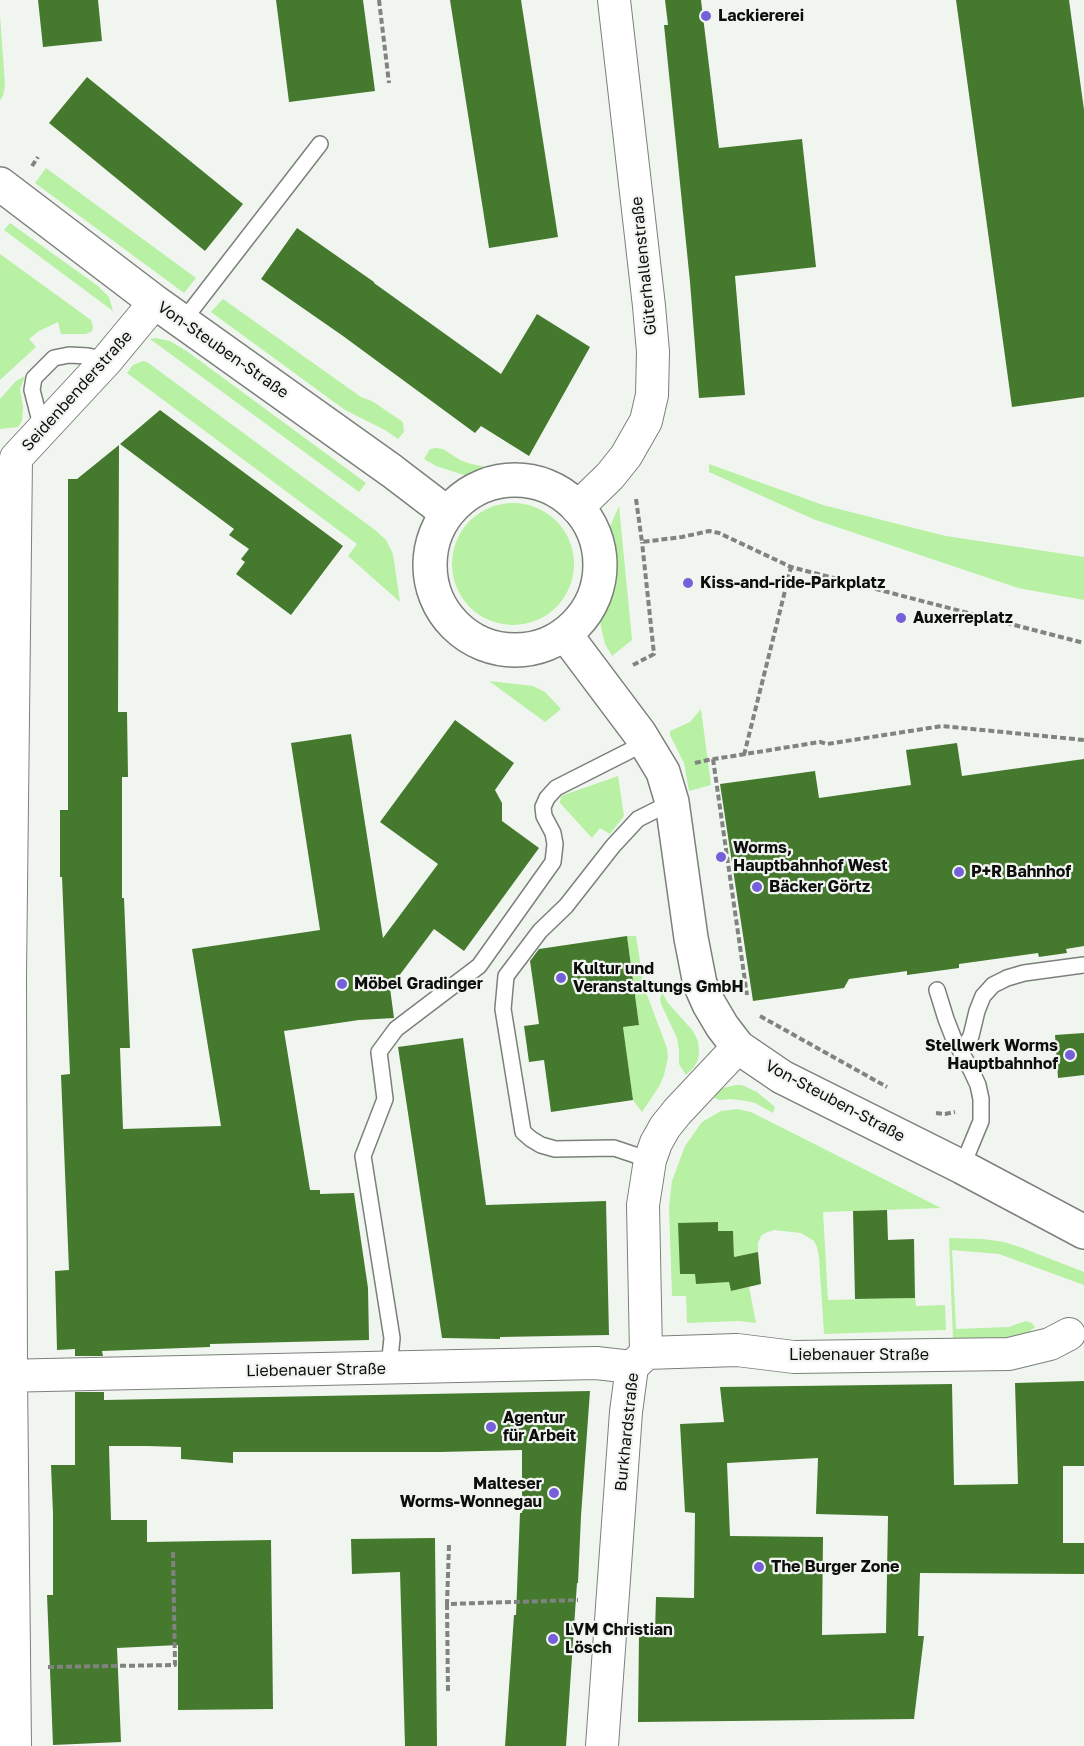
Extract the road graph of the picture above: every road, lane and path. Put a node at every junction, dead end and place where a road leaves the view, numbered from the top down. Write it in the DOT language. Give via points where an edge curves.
graph roads {
  1 [pos="379,0"];
  2 [pos="614,0"];
  3 [pos="389,83"];
  4 [pos="320,144"];
  5 [pos="0,184"];
  6 [pos="156,302"];
  7 [pos="183,321"];
  8 [pos="8,458"];
  9 [pos="617,468"];
  10 [pos="578,507"];
  11 [pos="447,513"];
  12 [pos="642,542"];
  13 [pos="791,567"];
  14 [pos="565,634"];
  15 [pos="1084,642"];
  16 [pos="626,669"];
  17 [pos="1084,740"];
  18 [pos="645,743"];
  19 [pos="744,755"];
  20 [pos="713,759"];
  21 [pos="667,787"];
  22 [pos="1084,965"];
  23 [pos="5,975"];
  24 [pos="937,990"];
  25 [pos="748,1003"];
  26 [pos="755,1013"];
  27 [pos="738,1047"];
  28 [pos="961,1053"];
  29 [pos="895,1091"];
  30 [pos="959,1111"];
  31 [pos="934,1112"];
  32 [pos="650,1160"];
  33 [pos="962,1167"];
  34 [pos="1084,1232"];
  35 [pos="1069,1334"];
  36 [pos="639,1360"];
  37 [pos="389,1368"];
  38 [pos="5,1376"];
  39 [pos="449,1545"];
  40 [pos="173,1549"];
  41 [pos="612,1600"];
  42 [pos="447,1604"];
  43 [pos="14,1668"];
  44 [pos="448,1693"];
  45 [pos="15,1746"];
  46 [pos="602,1746"];
  1 -- 3 [label="path"];
  2 -- 9 [label="street, Güterhallenstraße" via="653,352 652,395 646,421"];
  4 -- 7 [label="lane"];
  5 -- 6 [label="street, Von-Steuben-Straße"];
  6 -- 7 [label="street, Von-Steuben-Straße"];
  6 -- 8 [label="street, Seidenbenderstraße" via="42,429"];
  7 -- 11 [label="street, Von-Steuben-Straße"];
  8 -- 23 [label="street, Seidenbenderstraße"];
  9 -- 10 [label="street, Güterhallenstraße"];
  9 -- 12 [label="path" via="634,482"];
  10 -- 11 [label="street" via="551,488 519,480 472,491"];
  10 -- 14 [label="street" via="594,534 599,572 587,609"];
  11 -- 14 [label="street" via="433,542 430,574 449,619 474,639 506,649 538,646"];
  12 -- 13 [label="path" via="709,531"];
  12 -- 16 [label="path" via="654,654"];
  13 -- 15 [label="path"];
  13 -- 19 [label="path"];
  14 -- 18 [label="street, Von-Steuben-Straße"];
  17 -- 19 [label="path" via="942,726"];
  18 -- 21 [label="street, Von-Steuben-Straße"];
  18 -- 37 [label="lane" via="556,788 547,798 543,807 553,833 554,862 479,966 396,1029 379,1052 385,1099 363,1156 392,1338"];
  19 -- 20 [label="path"];
  20 -- 21 [label="path"];
  20 -- 25 [label="path" via="714,796"];
  21 -- 27 [label="street, Von-Steuben-Straße" via="700,984"];
  21 -- 32 [label="lane" via="540,931 506,976 503,1009 523,1132 541,1145 555,1149 614,1148"];
  22 -- 28 [label="lane" via="1024,973 993,985 983,996 971,1036"];
  23 -- 38 [label="street, Seidenbenderstraße"];
  24 -- 28 [label="lane"];
  26 -- 29 [label="path"];
  27 -- 32 [label="street, Burkhardstraße" via="676,1112"];
  27 -- 33 [label="street, Von-Steuben-Straße" via="782,1077"];
  28 -- 33 [label="lane" via="981,1099 981,1121"];
  30 -- 31 [label="path"];
  32 -- 36 [label="street, Burkhardstraße" via="643,1205"];
  33 -- 34 [label="street, Von-Steuben-Straße"];
  35 -- 36 [label="street, Liebenauer Straße" via="1050,1344 1009,1354 794,1357 737,1350"];
  36 -- 37 [label="street, Liebenauer Straße"];
  36 -- 41 [label="street, Burkhardstraße" via="626,1412"];
  37 -- 38 [label="street, Liebenauer Straße"];
  38 -- 43 [label="street, Seidenbenderstraße"];
  39 -- 42 [label="path"];
  40 -- 43 [label="path" via="175,1665"];
  41 -- 42 [label="path"];
  41 -- 46 [label="street, Burkhardstraße"];
  42 -- 44 [label="path"];
  43 -- 45 [label="street, Seidenbenderstraße"];
}
